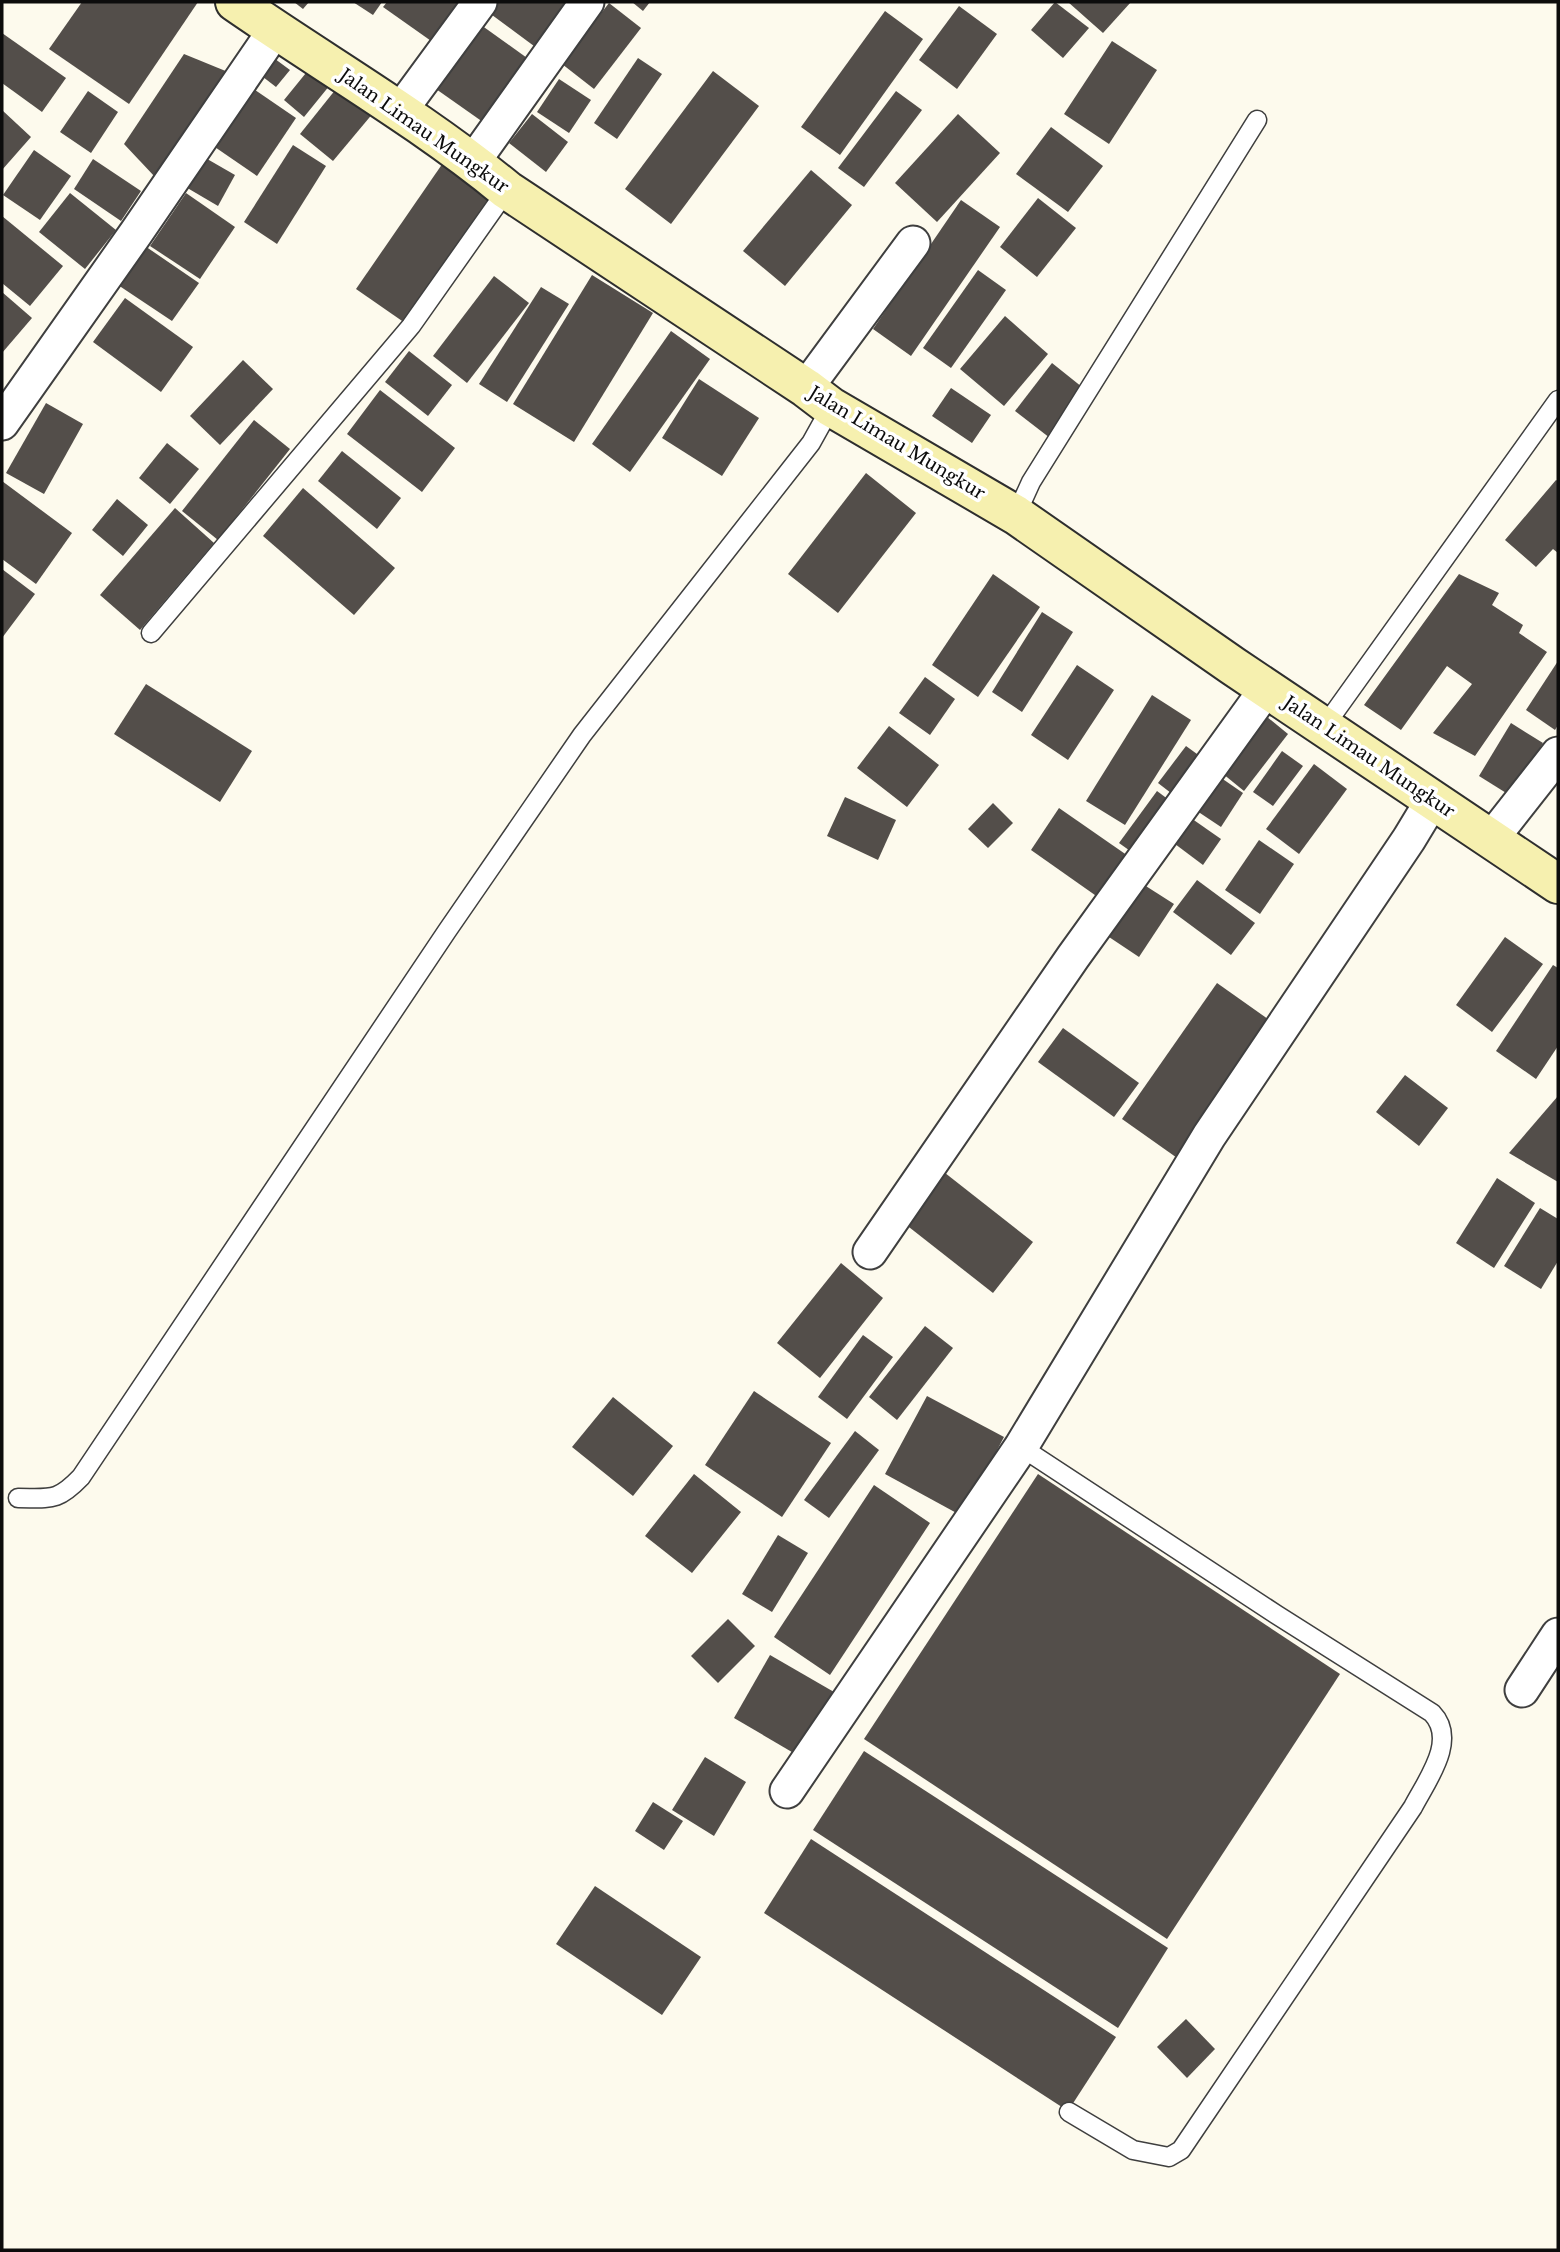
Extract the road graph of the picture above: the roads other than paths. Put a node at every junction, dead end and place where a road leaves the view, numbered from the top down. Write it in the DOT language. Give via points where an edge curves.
graph roads {
  1 [pos="236,2"];
  2 [pos="480,2"];
  3 [pos="587,2"];
  4 [pos="275,30"];
  5 [pos="400,111"];
  6 [pos="1257,120"];
  7 [pos="473,162"];
  8 [pos="507,190"];
  9 [pos="913,243"];
  10 [pos="819,397"];
  11 [pos="1558,400"];
  12 [pos="2,423"];
  13 [pos="1016,515"];
  14 [pos="151,633"];
  15 [pos="1267,688"];
  16 [pos="1324,727"];
  17 [pos="1558,754"];
  18 [pos="1432,800"];
  19 [pos="1492,838"];
  20 [pos="1558,884"];
  21 [pos="870,1252"];
  22 [pos="1021,1447"];
  23 [pos="18,1499"];
  24 [pos="1558,1635"];
  25 [pos="1522,1690"];
  26 [pos="787,1791"];
  27 [pos="1069,2112"];
  1 -- 4 [label="street, Jalan Limau Mungkur"];
  2 -- 5 [label="street"];
  3 -- 7 [label="street"];
  4 -- 5 [label="street, Jalan Limau Mungkur"];
  4 -- 12 [label="street"];
  5 -- 7 [label="street, Jalan Limau Mungkur"];
  6 -- 13 [label="lane" via="1031,482"];
  7 -- 8 [label="street, Jalan Limau Mungkur"];
  8 -- 10 [label="street, Jalan Limau Mungkur"];
  8 -- 14 [label="lane" via="411,326"];
  9 -- 10 [label="street"];
  10 -- 13 [label="street, Jalan Limau Mungkur"];
  10 -- 23 [label="lane" via="811,443 582,735 81,1477 65,1493 47,1499"];
  11 -- 16 [label="lane"];
  13 -- 15 [label="street, Jalan Limau Mungkur"];
  15 -- 16 [label="street, Jalan Limau Mungkur"];
  15 -- 21 [label="street" via="1073,957"];
  16 -- 18 [label="street, Jalan Limau Mungkur"];
  17 -- 19 [label="street"];
  18 -- 19 [label="street, Jalan Limau Mungkur"];
  18 -- 22 [label="street" via="1209,1136"];
  19 -- 20 [label="street, Jalan Limau Mungkur"];
  22 -- 26 [label="street"];
  22 -- 27 [label="lane" via="1432,1713 1440,1722 1443,1741 1413,1807 1181,2150 1169,2157 1133,2150"];
  24 -- 25 [label="street"];
}
